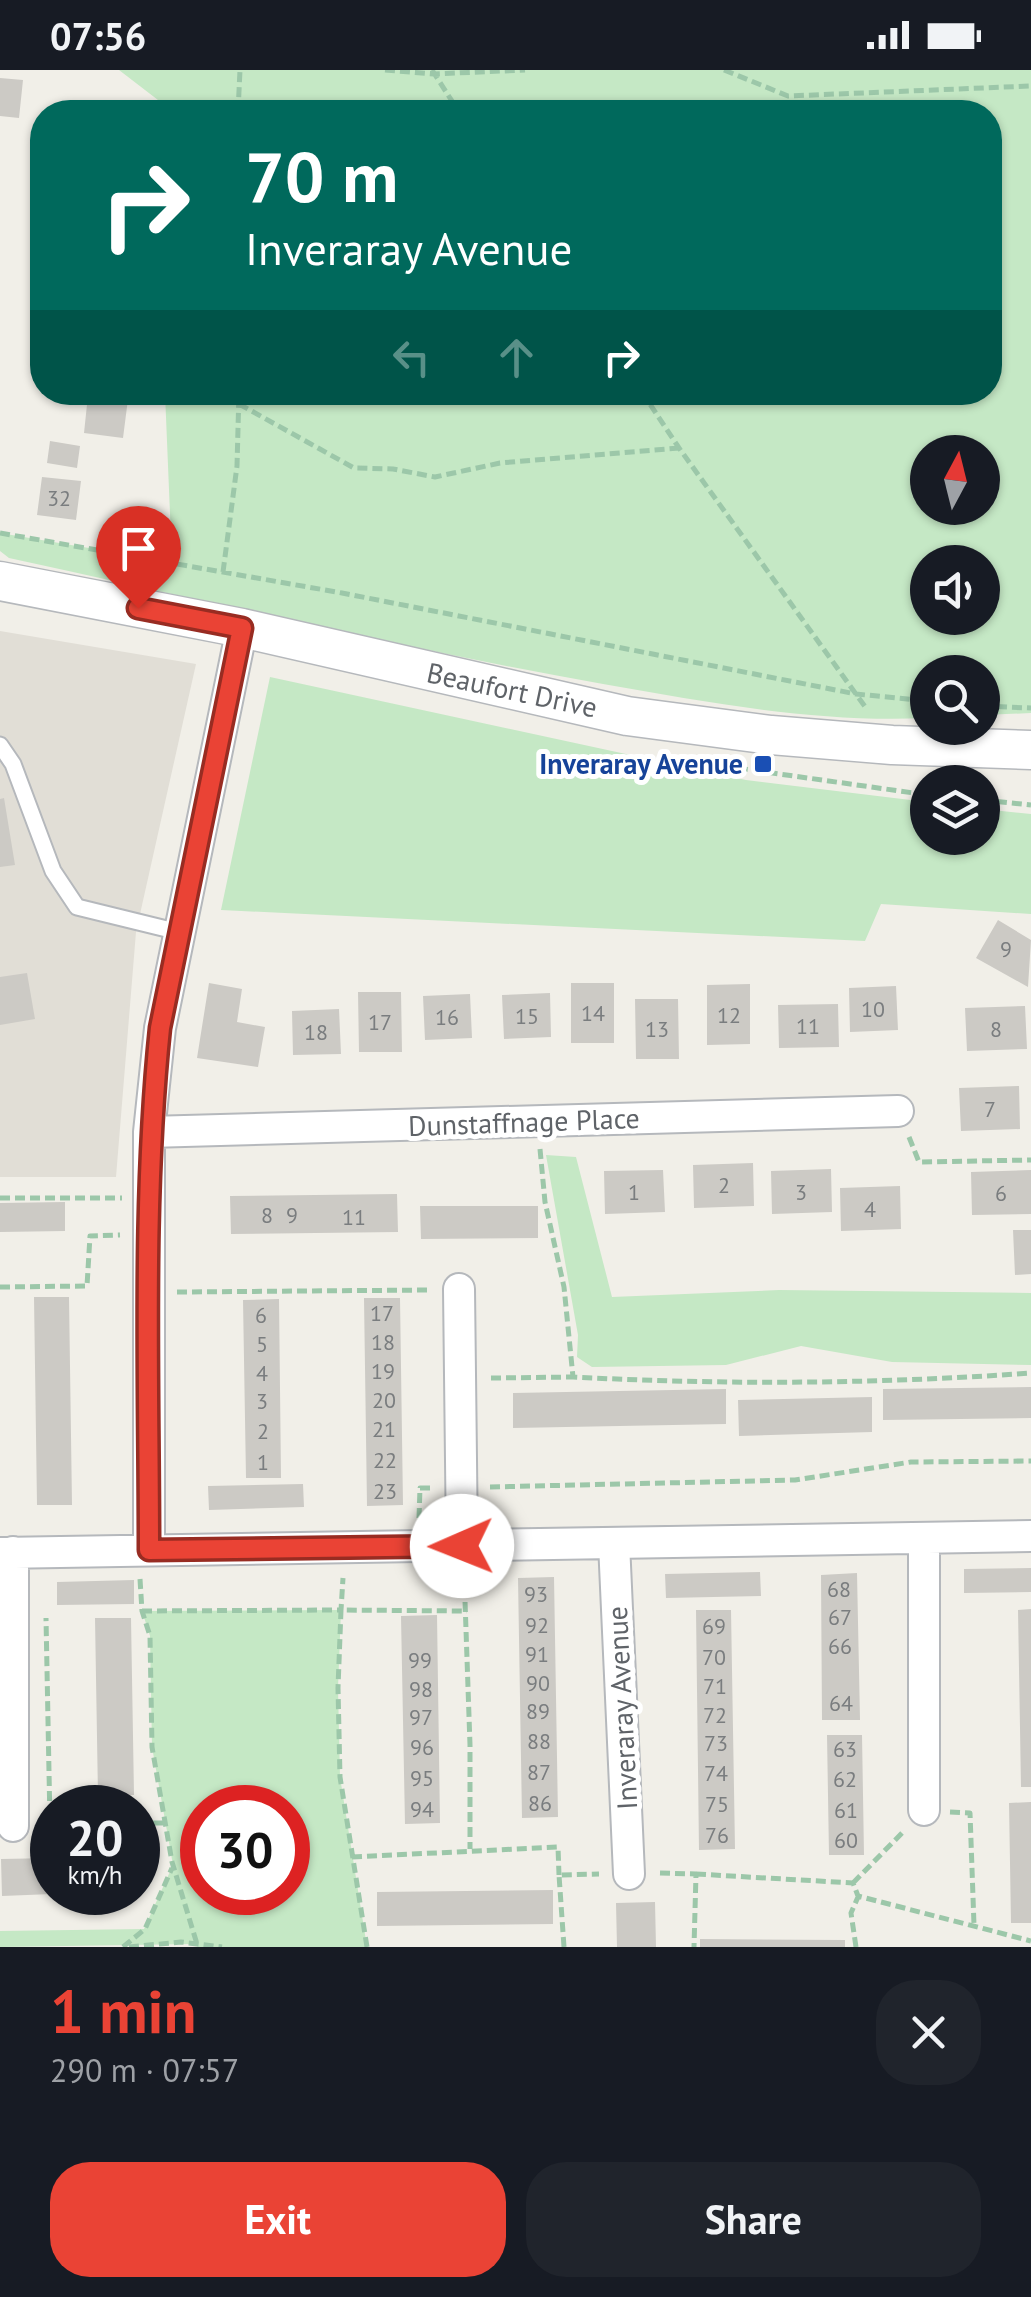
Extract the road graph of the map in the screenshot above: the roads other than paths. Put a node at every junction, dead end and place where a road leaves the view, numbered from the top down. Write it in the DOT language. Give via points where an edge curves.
graph roads {
  1 [pos="0,580"];
  2 [pos="242,628"];
  3 [pos="0,745"];
  4 [pos="1031,750"];
  5 [pos="179,932"];
  6 [pos="898,1110"];
  7 [pos="149,1132"];
  8 [pos="459,1290"];
  9 [pos="1031,1536"];
  10 [pos="924,1538"];
  11 [pos="614,1543"];
  12 [pos="462,1546"];
  13 [pos="7,1552"];
  14 [pos="145,1560"];
  15 [pos="924,1810"];
  16 [pos="13,1826"];
  17 [pos="629,1874"];
  1 -- 2 [label="street, Beaufort Drive"];
  2 -- 4 [label="street, Beaufort Drive" via="626,716 771,735"];
  2 -- 5 [label="street"];
  3 -- 5 [label="lane" via="53,871 78,907"];
  5 -- 7 [label="street"];
  6 -- 7 [label="street, Dunstaffnage Place"];
  7 -- 14 [label="street"];
  8 -- 12 [label="street"];
  9 -- 10 [label="street"];
  10 -- 11 [label="street"];
  10 -- 15 [label="street"];
  11 -- 12 [label="street"];
  11 -- 17 [label="street, Inveraray Avenue"];
  12 -- 14 [label="street"];
  13 -- 14 [label="street"];
  13 -- 16 [label="street"];
}
